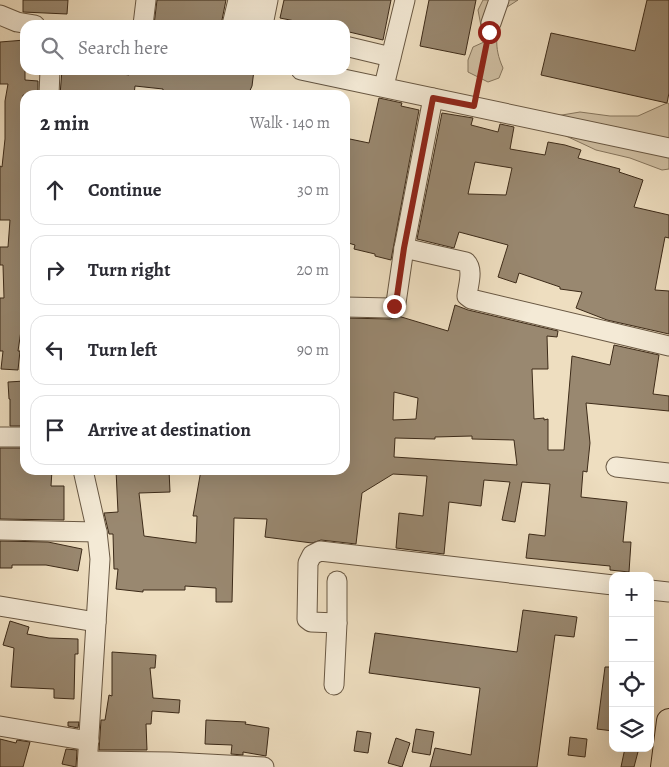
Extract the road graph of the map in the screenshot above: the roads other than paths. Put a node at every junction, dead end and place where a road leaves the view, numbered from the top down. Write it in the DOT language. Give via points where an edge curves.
graph roads {
  1 [pos="146,0"];
  2 [pos="238,0"];
  3 [pos="253,0"];
  4 [pos="268,0"];
  5 [pos="405,0"];
  6 [pos="499,0"];
  7 [pos="0,14"];
  8 [pos="144,20"];
  9 [pos="233,20"];
  10 [pos="249,20"];
  11 [pos="264,20"];
  12 [pos="20,22"];
  13 [pos="491,23"];
  14 [pos="350,47"];
  15 [pos="391,57"];
  16 [pos="50,75"];
  17 [pos="327,75"];
  18 [pos="384,86"];
  19 [pos="49,90"];
  20 [pos="433,98"];
  21 [pos="669,148"];
  22 [pos="404,248"];
  23 [pos="350,307"];
  24 [pos="669,346"];
  25 [pos="20,436"];
  26 [pos="0,437"];
  27 [pos="616,468"];
  28 [pos="669,473"];
  29 [pos="84,475"];
  30 [pos="0,530"];
  31 [pos="97,532"];
  32 [pos="337,582"];
  33 [pos="609,585"];
  34 [pos="654,590"];
  35 [pos="669,592"];
  36 [pos="0,606"];
  37 [pos="96,622"];
  38 [pos="337,624"];
  39 [pos="334,685"];
  40 [pos="669,721"];
  41 [pos="0,726"];
  42 [pos="89,740"];
  43 [pos="88,764"];
  44 [pos="170,765"];
  45 [pos="264,767"];
  46 [pos="663,767"];
  1 -- 8 [label="street"];
  2 -- 9 [label="street"];
  3 -- 10 [label="street"];
  4 -- 11 [label="street"];
  5 -- 15 [label="street"];
  6 -- 13 [label="street"];
  7 -- 12 [label="street"];
  14 -- 15 [label="street"];
  15 -- 18 [label="street"];
  16 -- 19 [label="street"];
  17 -- 18 [label="street"];
  18 -- 20 [label="street"];
  20 -- 21 [label="street"];
  20 -- 22 [label="street"];
  22 -- 23 [label="street" via="394,306"];
  22 -- 24 [label="street" via="469,264 467,296 471,299"];
  25 -- 26 [label="street"];
  27 -- 28 [label="street"];
  29 -- 31 [label="street"];
  30 -- 31 [label="street"];
  31 -- 37 [label="street" via="100,559"];
  32 -- 38 [label="street"];
  33 -- 38 [label="street" via="320,551 312,555 308,563 307,619"];
  34 -- 35 [label="street"];
  36 -- 37 [label="street"];
  37 -- 42 [label="street"];
  38 -- 39 [label="street"];
  40 -- 46 [label="main road"];
  41 -- 42 [label="street"];
  42 -- 43 [label="street"];
  43 -- 44 [label="street"];
  44 -- 45 [label="street"];
}
